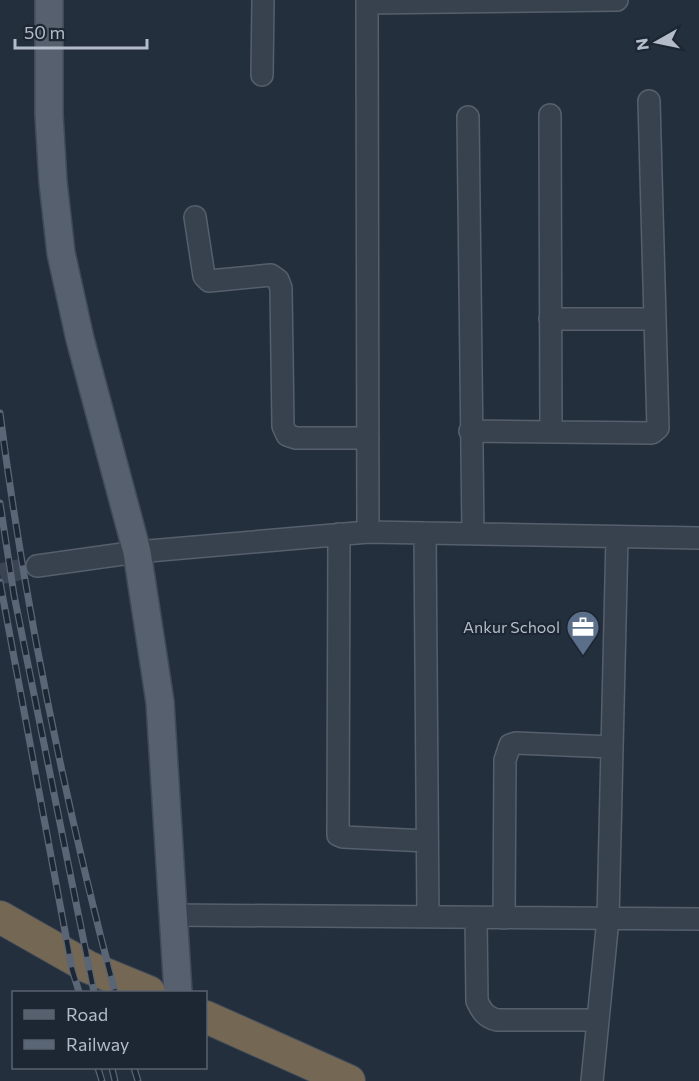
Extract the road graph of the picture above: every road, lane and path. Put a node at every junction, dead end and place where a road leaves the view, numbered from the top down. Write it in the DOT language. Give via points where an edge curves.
graph roads {
  1 [pos="49,0"];
  2 [pos="264,0"];
  3 [pos="617,0"];
  4 [pos="461,1"];
  5 [pos="367,2"];
  6 [pos="262,75"];
  7 [pos="649,101"];
  8 [pos="550,115"];
  9 [pos="468,117"];
  10 [pos="195,217"];
  11 [pos="550,319"];
  12 [pos="655,319"];
  13 [pos="470,431"];
  14 [pos="551,432"];
  15 [pos="368,438"];
  16 [pos="369,532"];
  17 [pos="425,533"];
  18 [pos="339,534"];
  19 [pos="473,534"];
  20 [pos="617,537"];
  21 [pos="699,538"];
  22 [pos="137,552"];
  23 [pos="37,566"];
  24 [pos="612,747"];
  25 [pos="428,841"];
  26 [pos="173,915"];
  27 [pos="0,917"];
  28 [pos="428,917"];
  29 [pos="476,918"];
  30 [pos="504,918"];
  31 [pos="608,919"];
  32 [pos="699,919"];
  33 [pos="144,991"];
  34 [pos="178,991"];
  35 [pos="207,1017"];
  36 [pos="598,1020"];
  37 [pos="349,1081"];
  38 [pos="592,1081"];
  1 -- 22 [label="main road" via="49,116 61,253"];
  2 -- 6 [label="street"];
  3 -- 4 [label="street"];
  4 -- 5 [label="street"];
  5 -- 15 [label="street"];
  7 -- 12 [label="street"];
  8 -- 11 [label="street"];
  9 -- 13 [label="street"];
  10 -- 15 [label="street" via="204,276 209,281 271,275 278,280 283,426 287,435"];
  11 -- 12 [label="street"];
  11 -- 14 [label="street"];
  12 -- 14 [label="street" via="656,431"];
  13 -- 14 [label="street"];
  13 -- 19 [label="street"];
  15 -- 16 [label="street"];
  16 -- 17 [label="street"];
  16 -- 18 [label="street"];
  17 -- 19 [label="street"];
  17 -- 25 [label="street"];
  18 -- 22 [label="street"];
  18 -- 25 [label="street" via="338,835"];
  19 -- 20 [label="street"];
  20 -- 21 [label="street"];
  20 -- 24 [label="street"];
  22 -- 23 [label="street"];
  22 -- 26 [label="main road" via="160,702"];
  24 -- 30 [label="street" via="510,745 505,760"];
  24 -- 31 [label="street"];
  25 -- 28 [label="street"];
  26 -- 28 [label="street"];
  26 -- 34 [label="main road"];
  27 -- 33 [label="highway" via="87,968"];
  28 -- 29 [label="street"];
  29 -- 30 [label="street"];
  29 -- 36 [label="street" via="477,1001 489,1018"];
  30 -- 31 [label="street"];
  31 -- 32 [label="street"];
  31 -- 36 [label="street"];
  35 -- 37 [label="highway"];
  36 -- 38 [label="street"];
}
